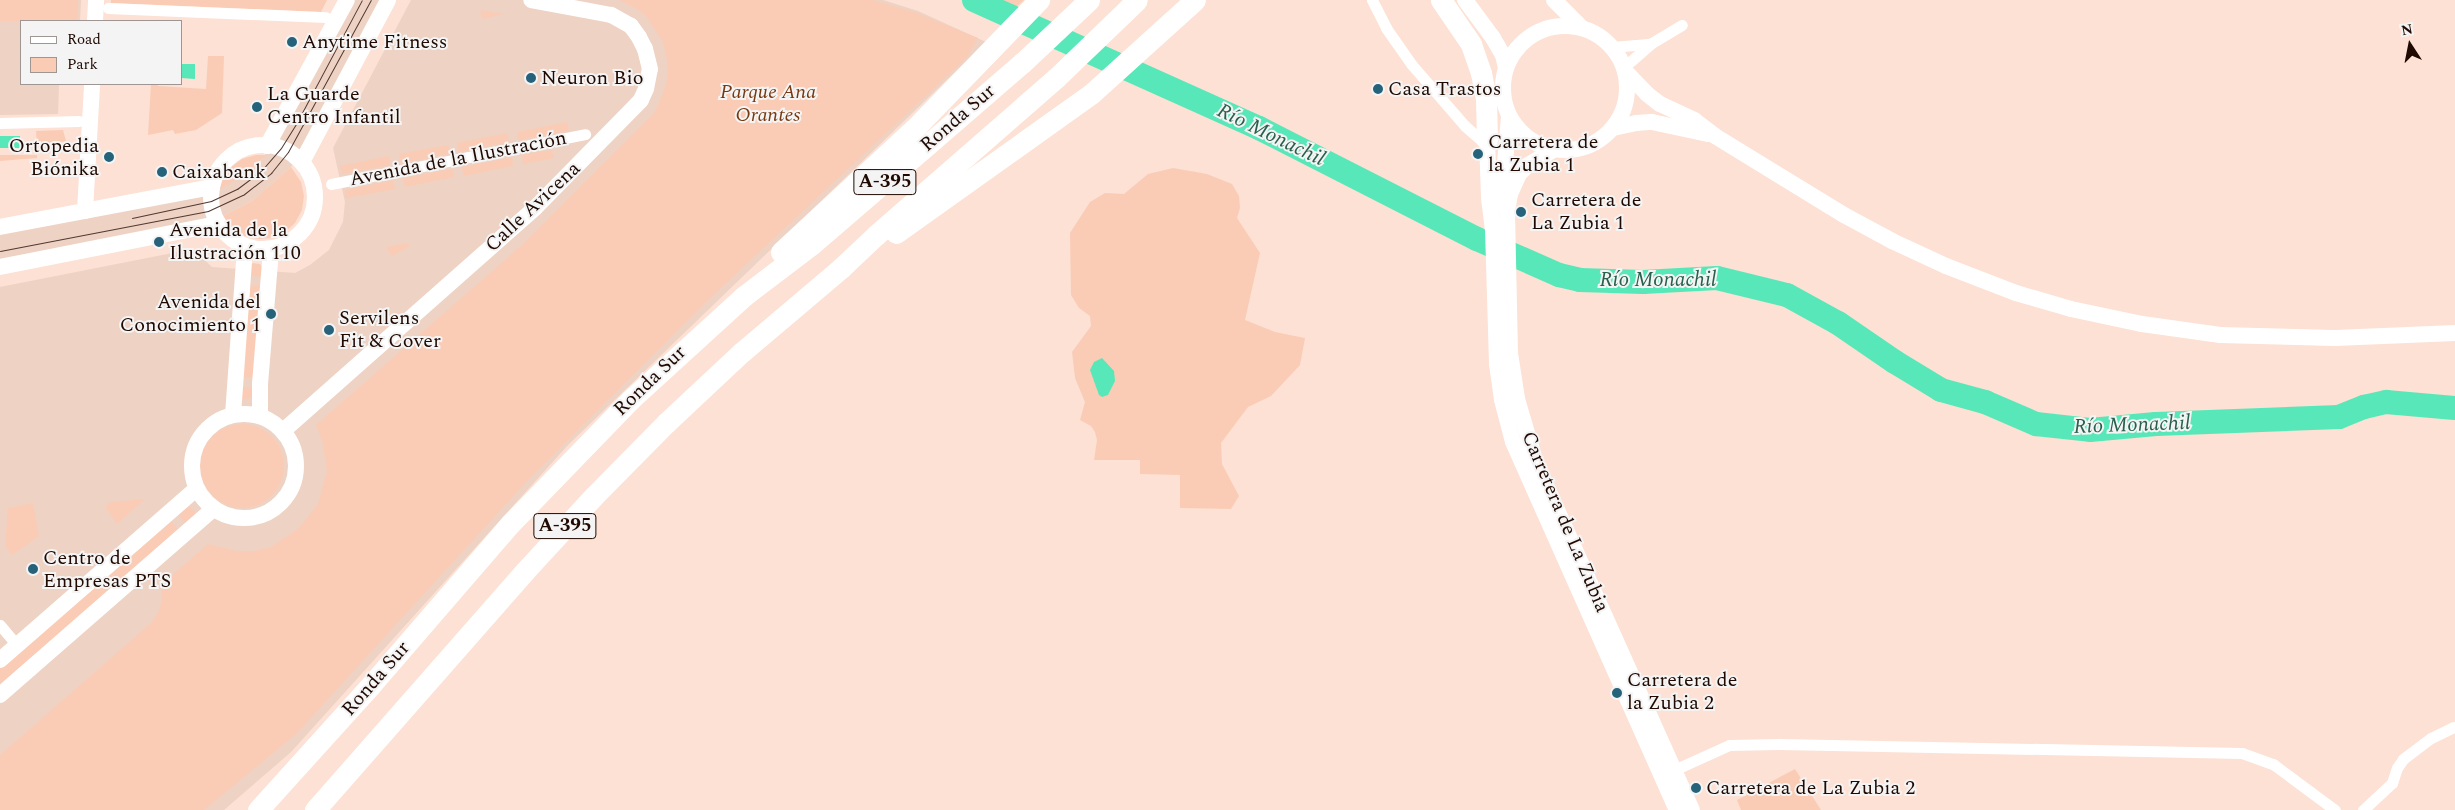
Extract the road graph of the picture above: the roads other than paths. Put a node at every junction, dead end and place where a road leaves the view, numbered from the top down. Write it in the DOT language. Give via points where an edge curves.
graph roads {
  1 [pos="347,0"];
  2 [pos="388,0"];
  3 [pos="531,0"];
  4 [pos="1040,0"];
  5 [pos="1137,0"];
  6 [pos="1195,0"];
  7 [pos="1372,0"];
  8 [pos="1441,0"];
  9 [pos="1465,0"];
  10 [pos="1554,0"];
  11 [pos="1086,3"];
  12 [pos="99,9"];
  13 [pos="326,17"];
  14 [pos="1682,25"];
  15 [pos="1582,28"];
  16 [pos="1650,44"];
  17 [pos="1612,47"];
  18 [pos="1506,68"];
  19 [pos="1625,69"];
  20 [pos="92,85"];
  21 [pos="1509,116"];
  22 [pos="79,121"];
  23 [pos="0,123"];
  24 [pos="1612,128"];
  25 [pos="585,134"];
  26 [pos="1715,136"];
  27 [pos="1487,140"];
  28 [pos="267,146"];
  29 [pos="1555,149"];
  30 [pos="302,162"];
  31 [pos="331,184"];
  32 [pos="212,187"];
  33 [pos="85,211"];
  34 [pos="218,224"];
  35 [pos="0,228"];
  36 [pos="1498,228"];
  37 [pos="245,246"];
  38 [pos="271,249"];
  39 [pos="0,267"];
  40 [pos="1501,267"];
  41 [pos="841,268"];
  42 [pos="744,296"];
  43 [pos="2455,333"];
  44 [pos="233,415"];
  45 [pos="260,416"];
  46 [pos="283,431"];
  47 [pos="196,489"];
  48 [pos="214,508"];
  49 [pos="0,625"];
  50 [pos="17,645"];
  51 [pos="0,660"];
  52 [pos="0,695"];
  53 [pos="2454,726"];
  54 [pos="1674,770"];
  55 [pos="273,794"];
  56 [pos="240,810"];
  57 [pos="258,810"];
  58 [pos="315,810"];
  59 [pos="1678,810"];
  60 [pos="1692,810"];
  61 [pos="2335,810"];
  62 [pos="2363,810"];
  1 -- 28 [label="main road"];
  2 -- 30 [label="main road"];
  3 -- 46 [label="main road, Calle Avicena" via="611,15 631,26 640,37 650,70 641,100 535,208"];
  4 -- 42 [label="highway" via="914,129 757,275"];
  5 -- 41 [label="highway, Ronda Sur / A-395" via="1056,78"];
  6 -- 41 [label="highway" via="1091,94 883,243"];
  7 -- 27 [label="street" via="1386,28 1412,65 1465,126 1481,140"];
  8 -- 27 [label="highway" via="1471,44 1481,73 1486,98"];
  9 -- 18 [label="main road" via="1493,38"];
  10 -- 15 [label="main road"];
  11 -- 42 [label="highway, Ronda Sur / A-395" via="1022,63 811,245"];
  12 -- 13 [label="street"];
  14 -- 16 [label="street"];
  15 -- 17 [label="main road"];
  15 -- 18 [label="main road" via="1558,26 1535,34 1517,49"];
  16 -- 17 [label="street"];
  16 -- 19 [label="street"];
  17 -- 19 [label="main road"];
  18 -- 21 [label="main road" via="1503,91"];
  19 -- 24 [label="main road" via="1627,98 1620,118"];
  19 -- 26 [label="main road" via="1646,94 1694,120"];
  20 -- 33 [label="main road"];
  21 -- 29 [label="main road" via="1528,138"];
  21 -- 36 [label="main road, Carretera de La Zubia"];
  22 -- 23 [label="street"];
  24 -- 26 [label="main road" via="1652,122"];
  24 -- 29 [label="main road" via="1588,146 1574,150"];
  25 -- 31 [label="street, Avenida de la Ilustración"];
  26 -- 43 [label="main road" via="1892,241 1999,287 2071,309 2142,324 2220,335 2336,338"];
  27 -- 36 [label="main road, Carretera de La Zubia" via="1489,198"];
  28 -- 30 [label="main road" via="284,150"];
  28 -- 32 [label="main road" via="248,148 232,156 219,170"];
  29 -- 36 [label="main road, Carretera de La Zubia" via="1519,174"];
  30 -- 38 [label="main road" via="314,188 314,210 297,237"];
  32 -- 33 [label="main road"];
  32 -- 34 [label="main road" via="212,205"];
  33 -- 35 [label="main road"];
  34 -- 37 [label="main road"];
  34 -- 39 [label="main road"];
  36 -- 40 [label="main road, Carretera de La Zubia"];
  37 -- 38 [label="main road"];
  37 -- 44 [label="main road"];
  38 -- 45 [label="main road"];
  40 -- 54 [label="main road, Carretera de La Zubia" via="1510,353 1524,429"];
  40 -- 59 [label="main road, Carretera de La Zubia" via="1497,364 1513,442"];
  41 -- 58 [label="highway, Ronda Sur / A-395" via="666,422 594,496"];
  42 -- 55 [label="highway, Ronda Sur / A-395" via="630,400 569,461"];
  44 -- 45 [label="main road"];
  44 -- 47 [label="main road" via="211,426 196,445 192,478"];
  45 -- 46 [label="main road"];
  46 -- 48 [label="main road" via="292,446 296,466 292,486 283,500 254,517 223,514"];
  47 -- 48 [label="main road"];
  47 -- 50 [label="main road"];
  48 -- 52 [label="main road"];
  49 -- 50 [label="street"];
  50 -- 51 [label="main road"];
  53 -- 62 [label="street" via="2403,759 2392,783"];
  54 -- 60 [label="main road, Carretera de La Zubia"];
  54 -- 61 [label="street" via="1737,744 2242,753 2273,764"];
  55 -- 56 [label="highway"];
  55 -- 57 [label="highway, Ronda Sur / A-395"];
}
